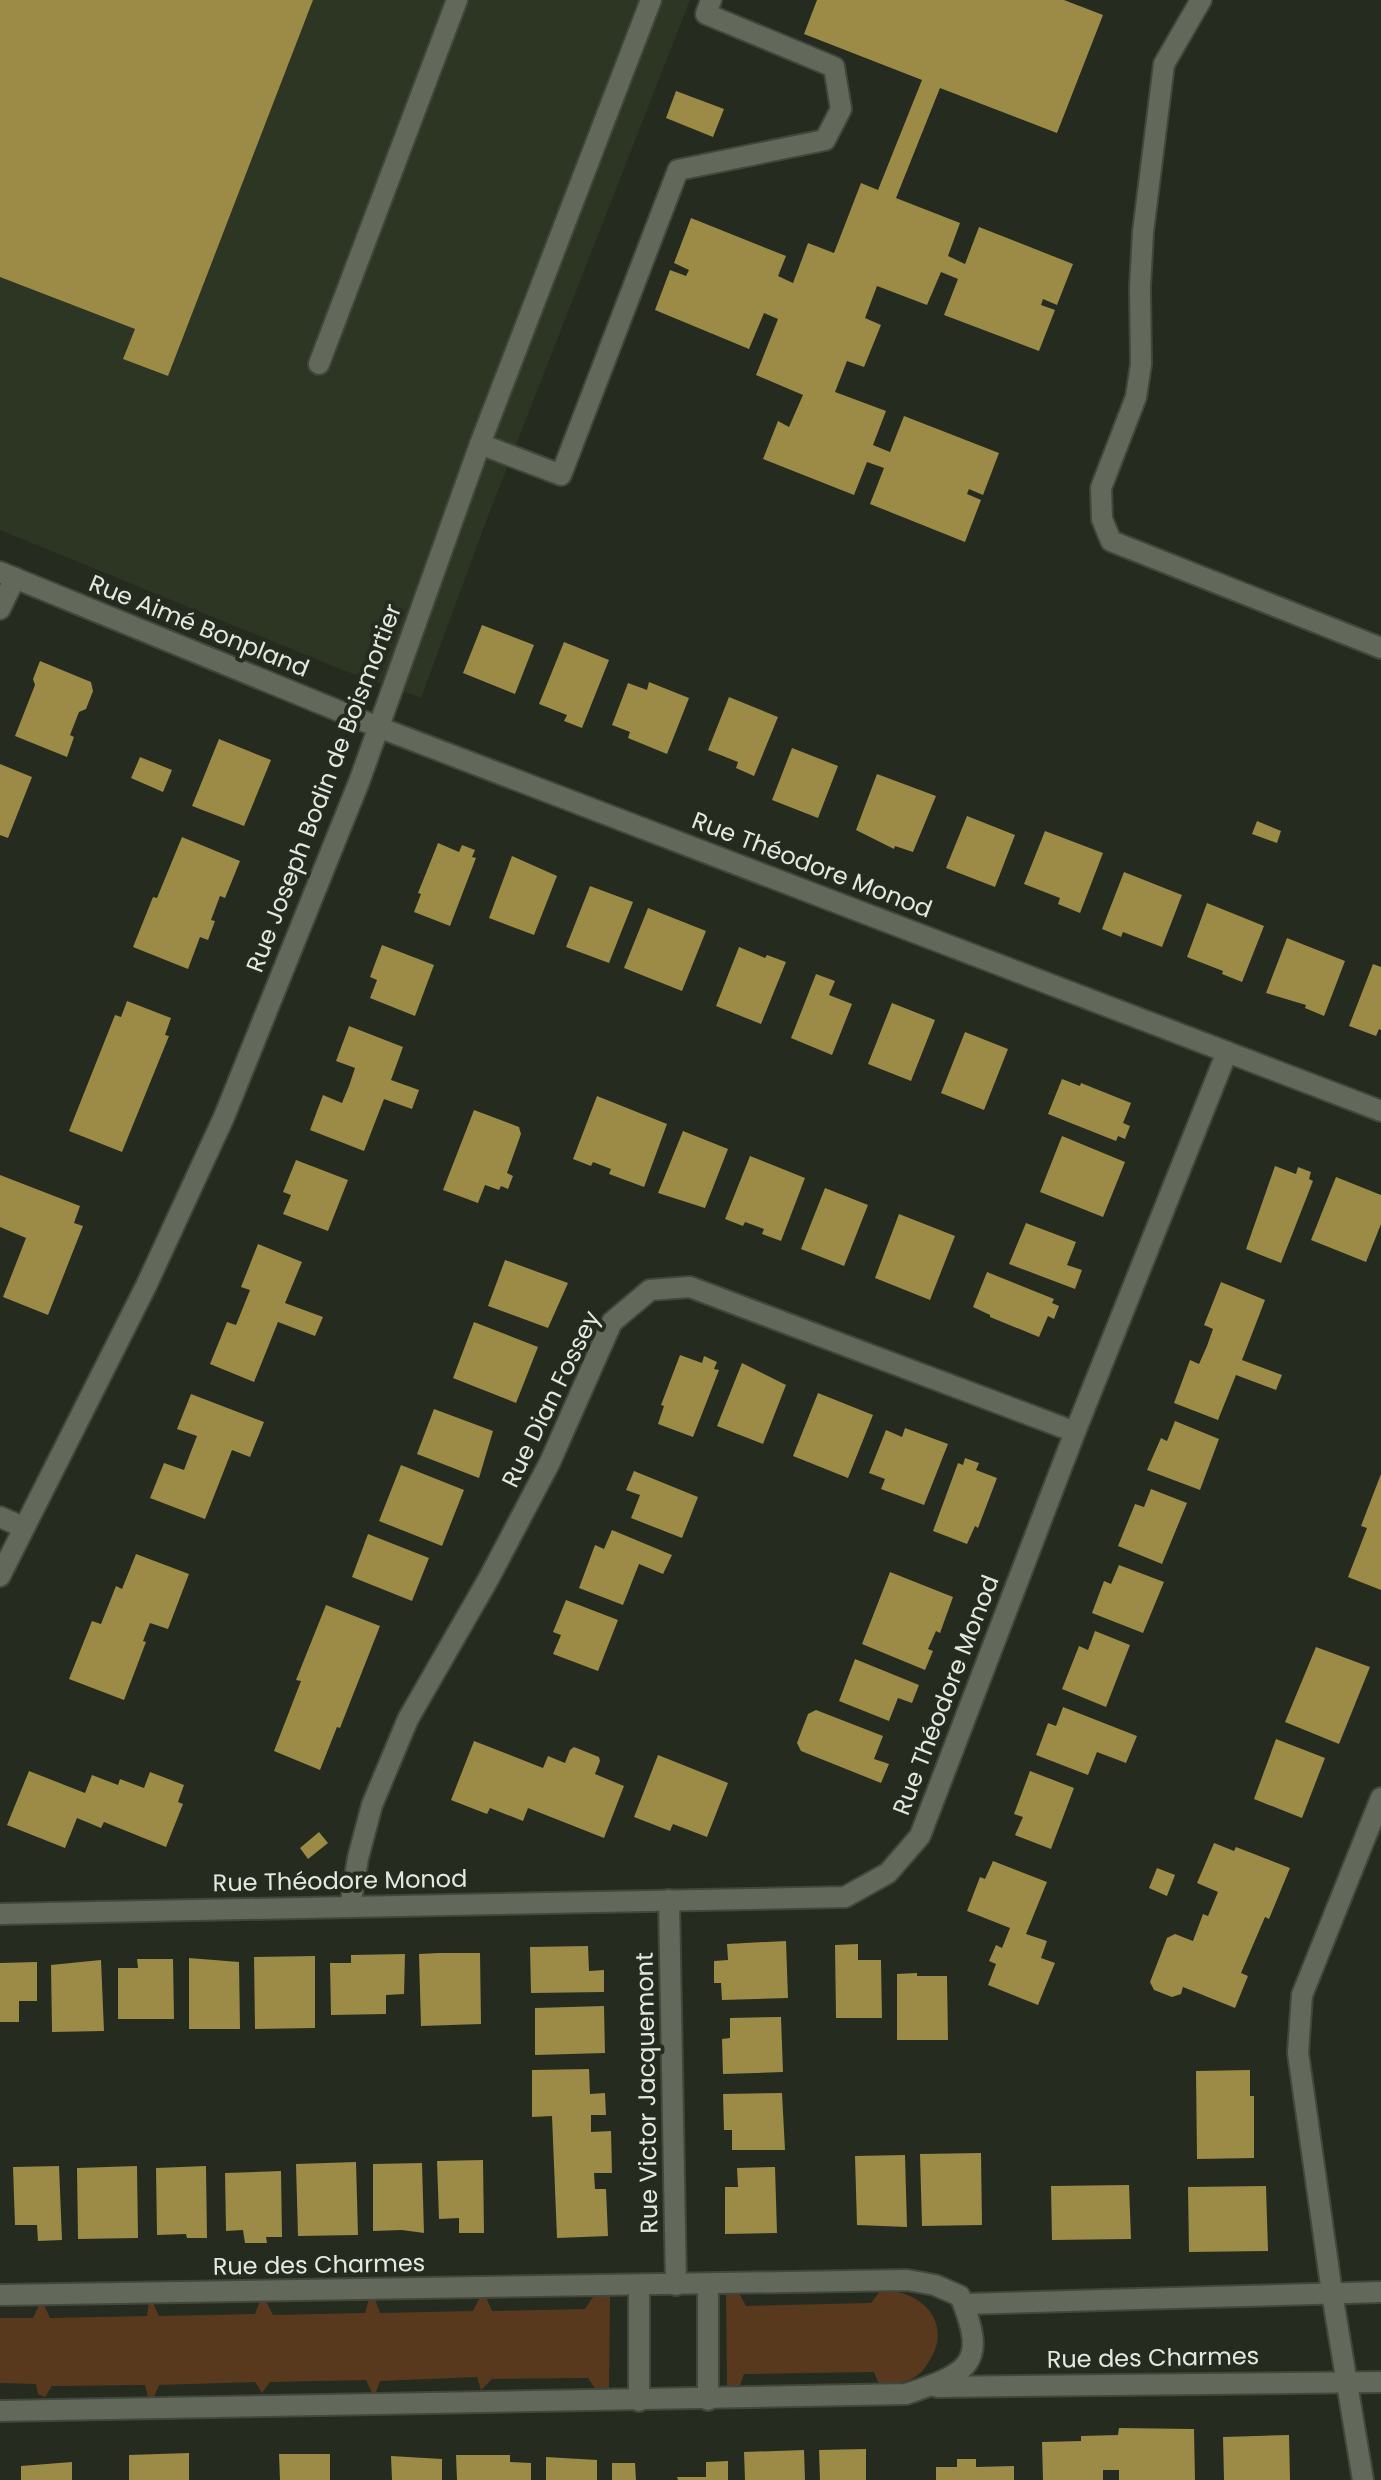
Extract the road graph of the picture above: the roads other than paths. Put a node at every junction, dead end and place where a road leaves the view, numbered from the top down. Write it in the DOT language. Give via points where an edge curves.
graph roads {
  1 [pos="457,0"];
  2 [pos="651,0"];
  3 [pos="711,0"];
  4 [pos="1201,0"];
  5 [pos="319,364"];
  6 [pos="480,444"];
  7 [pos="8,575"];
  8 [pos="0,609"];
  9 [pos="1381,648"];
  10 [pos="378,727"];
  11 [pos="1227,1052"];
  12 [pos="1381,1111"];
  13 [pos="1075,1432"];
  14 [pos="0,1517"];
  15 [pos="23,1527"];
  16 [pos="0,1576"];
  17 [pos="1381,1798"];
  18 [pos="669,1900"];
  19 [pos="350,1907"];
  20 [pos="0,1914"];
  21 [pos="708,2284"];
  22 [pos="676,2285"];
  23 [pos="639,2286"];
  24 [pos="1381,2292"];
  25 [pos="1332,2293"];
  26 [pos="0,2295"];
  27 [pos="964,2304"];
  28 [pos="1346,2382"];
  29 [pos="1381,2382"];
  30 [pos="926,2387"];
  31 [pos="708,2400"];
  32 [pos="639,2401"];
  33 [pos="0,2411"];
  34 [pos="1363,2480"];
  1 -- 5 [label="street"];
  2 -- 6 [label="street, Rue Joseph Bodin de Boismortier"];
  3 -- 6 [label="street" via="706,14 834,67 841,109 825,140 678,170 561,475"];
  4 -- 9 [label="street" via="1164,64 1143,232 1141,364 1136,397 1101,488 1102,519 1111,541"];
  6 -- 10 [label="street, Rue Joseph Bodin de Boismortier"];
  7 -- 8 [label="street"];
  7 -- 10 [label="street, Rue Aimé Bonpland"];
  10 -- 11 [label="street, Rue Théodore Monod"];
  10 -- 15 [label="street, Rue Joseph Bodin de Boismortier" via="224,1117 146,1286"];
  11 -- 12 [label="street, Rue Théodore Monod"];
  11 -- 13 [label="street, Rue Théodore Monod"];
  13 -- 18 [label="street, Rue Théodore Monod" via="920,1836 904,1855 888,1873 845,1897"];
  13 -- 19 [label="street, Rue Dian Fossey" via="690,1287 650,1290 612,1322 550,1462 408,1719 372,1805"];
  14 -- 15 [label="street"];
  15 -- 16 [label="street, Rue Joseph Bodin de Boismortier"];
  17 -- 25 [label="street" via="1302,1995 1298,2053"];
  18 -- 19 [label="street, Rue Théodore Monod"];
  18 -- 22 [label="street, Rue Victor Jacquemont"];
  19 -- 20 [label="street, Rue Théodore Monod"];
  21 -- 22 [label="street, Rue des Charmes"];
  21 -- 27 [label="street, Rue des Charmes" via="907,2280 935,2285 960,2296"];
  21 -- 31 [label="street"];
  22 -- 23 [label="street, Rue des Charmes"];
  23 -- 26 [label="street, Rue des Charmes"];
  23 -- 32 [label="street"];
  24 -- 25 [label="street"];
  25 -- 27 [label="street"];
  25 -- 28 [label="street"];
  27 -- 30 [label="street, Rue des Charmes" via="974,2343 970,2361 958,2374"];
  28 -- 29 [label="street, Rue des Charmes"];
  28 -- 30 [label="street, Rue des Charmes"];
  28 -- 34 [label="street"];
  30 -- 31 [label="street, Rue des Charmes" via="906,2394"];
  31 -- 32 [label="street, Rue des Charmes"];
  32 -- 33 [label="street, Rue des Charmes"];
}
